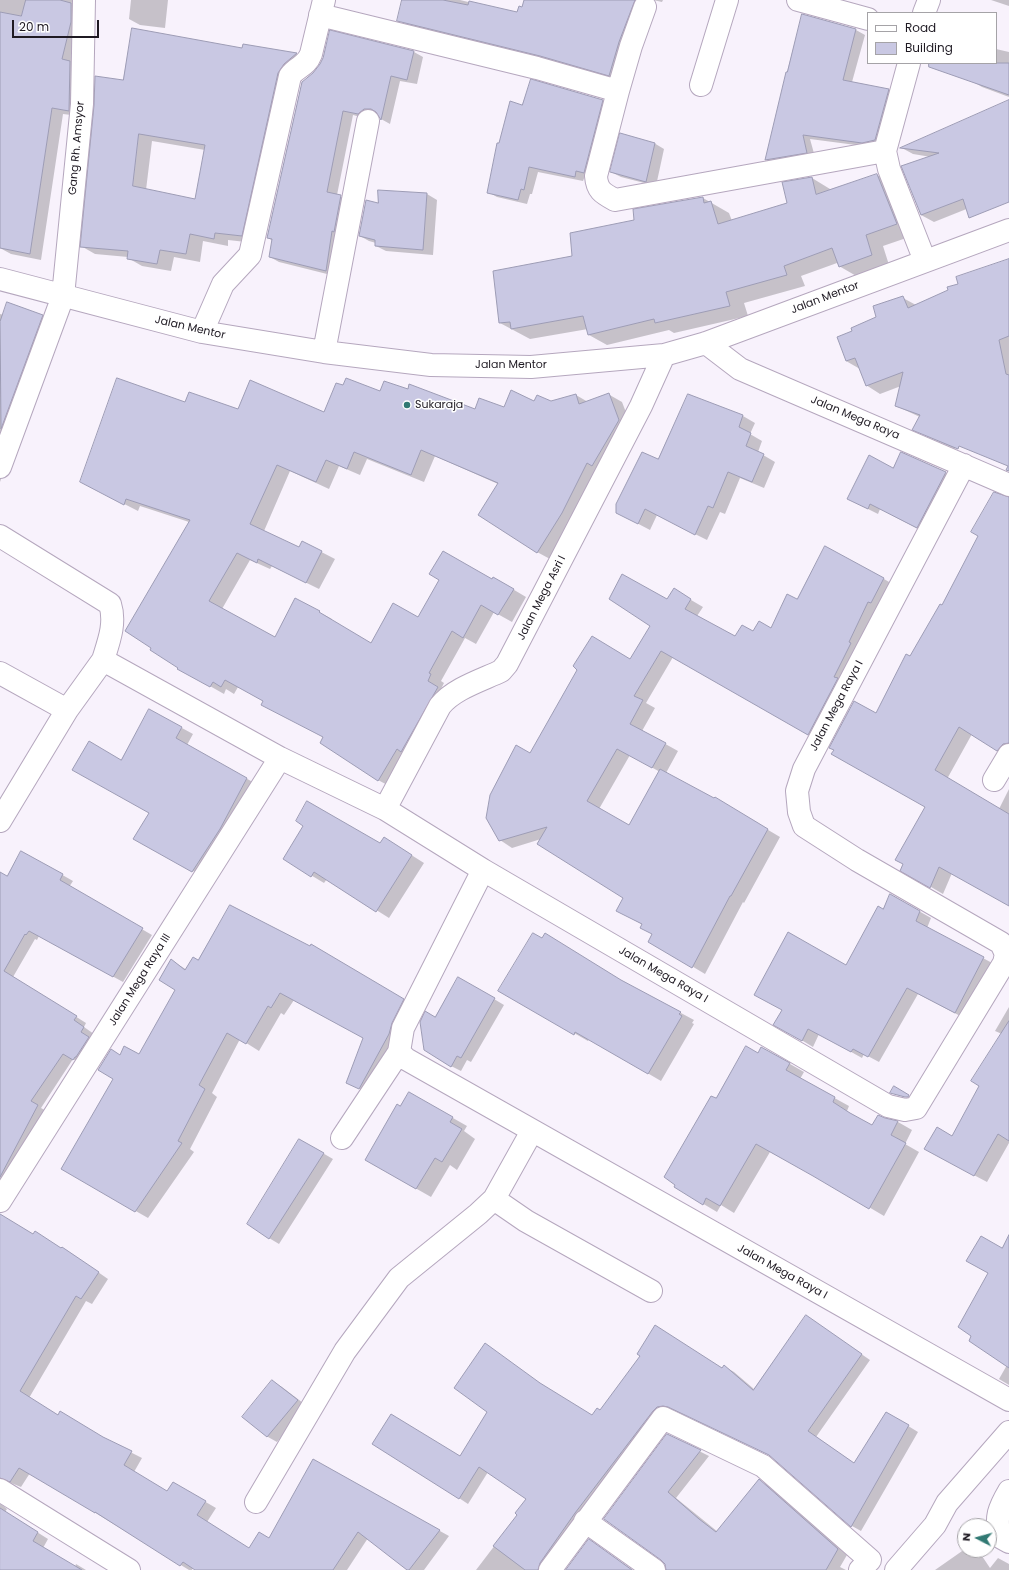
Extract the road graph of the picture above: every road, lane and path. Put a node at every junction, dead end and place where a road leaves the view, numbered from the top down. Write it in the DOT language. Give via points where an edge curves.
graph roads {
  1 [pos="84,0"];
  2 [pos="727,0"];
  3 [pos="798,0"];
  4 [pos="928,0"];
  5 [pos="645,7"];
  6 [pos="322,8"];
  7 [pos="924,12"];
  8 [pos="867,19"];
  9 [pos="909,64"];
  10 [pos="701,85"];
  11 [pos="618,91"];
  12 [pos="368,121"];
  13 [pos="885,151"];
  14 [pos="1009,230"];
  15 [pos="925,261"];
  16 [pos="0,279"];
  17 [pos="63,296"];
  18 [pos="202,332"];
  19 [pos="706,343"];
  20 [pos="324,352"];
  21 [pos="664,355"];
  22 [pos="964,465"];
  23 [pos="0,467"];
  24 [pos="1009,485"];
  25 [pos="0,536"];
  26 [pos="103,660"];
  27 [pos="0,673"];
  28 [pos="68,710"];
  29 [pos="1009,755"];
  30 [pos="280,758"];
  31 [pos="994,780"];
  32 [pos="385,809"];
  33 [pos="0,821"];
  34 [pos="483,870"];
  35 [pos="399,1052"];
  36 [pos="532,1131"];
  37 [pos="342,1138"];
  38 [pos="494,1199"];
  39 [pos="0,1201"];
  40 [pos="651,1291"];
  41 [pos="1009,1400"];
  42 [pos="1009,1432"];
  43 [pos="0,1490"];
  44 [pos="1009,1491"];
  45 [pos="256,1502"];
  46 [pos="585,1521"];
  47 [pos="1009,1542"];
  48 [pos="130,1570"];
  49 [pos="550,1570"];
  50 [pos="654,1570"];
  51 [pos="860,1570"];
  52 [pos="896,1570"];
  1 -- 17 [label="street, Gang Rh. Amsyor" via="82,104"];
  2 -- 10 [label="street"];
  3 -- 8 [label="street"];
  4 -- 7 [label="street"];
  5 -- 11 [label="street"];
  6 -- 11 [label="street"];
  6 -- 18 [label="street" via="308,62 294,70 290,76 250,255 223,284"];
  9 -- 13 [label="street"];
  11 -- 13 [label="street" via="596,176 597,186 615,200"];
  12 -- 20 [label="street"];
  13 -- 15 [label="street" via="889,169"];
  14 -- 15 [label="street, Jalan Mentor"];
  15 -- 19 [label="street, Jalan Mentor"];
  16 -- 17 [label="street, Jalan Mentor"];
  17 -- 18 [label="street, Jalan Mentor"];
  17 -- 23 [label="street, Gang Rh. Amsyor"];
  18 -- 20 [label="street, Jalan Mentor"];
  19 -- 21 [label="street, Jalan Mentor"];
  19 -- 22 [label="street, Jalan Mega Raya" via="740,369"];
  20 -- 21 [label="street, Jalan Mentor" via="431,365 531,367"];
  21 -- 32 [label="street, Jalan Mega Asri I" via="642,406 507,664 501,671 444,700"];
  22 -- 24 [label="street, Jalan Mega Raya"];
  22 -- 34 [label="street, Jalan Mega Raya I" via="804,769 797,791 799,812 804,826 857,860 1001,943 1006,954 1004,963 916,1108 905,1110 888,1106"];
  25 -- 26 [label="street" via="110,604 113,625"];
  26 -- 28 [label="street"];
  26 -- 30 [label="street"];
  27 -- 28 [label="street"];
  28 -- 33 [label="street"];
  29 -- 31 [label="street"];
  30 -- 32 [label="street"];
  30 -- 39 [label="street, Jalan Mega Raya III"];
  32 -- 34 [label="street"];
  34 -- 35 [label="street" via="403,1028"];
  35 -- 36 [label="street, Jalan Mega Raya I" via="406,1060"];
  35 -- 37 [label="street"];
  36 -- 38 [label="street"];
  36 -- 41 [label="street, Jalan Mega Raya I"];
  38 -- 40 [label="street" via="526,1221"];
  38 -- 45 [label="street" via="399,1278 345,1351"];
  42 -- 52 [label="street" via="947,1503 935,1525"];
  43 -- 48 [label="street"];
  44 -- 47 [label="street" via="998,1512 997,1523 1000,1537"];
  46 -- 49 [label="street"];
  46 -- 50 [label="street"];
  46 -- 51 [label="street" via="663,1418 763,1466 870,1560"];
}
